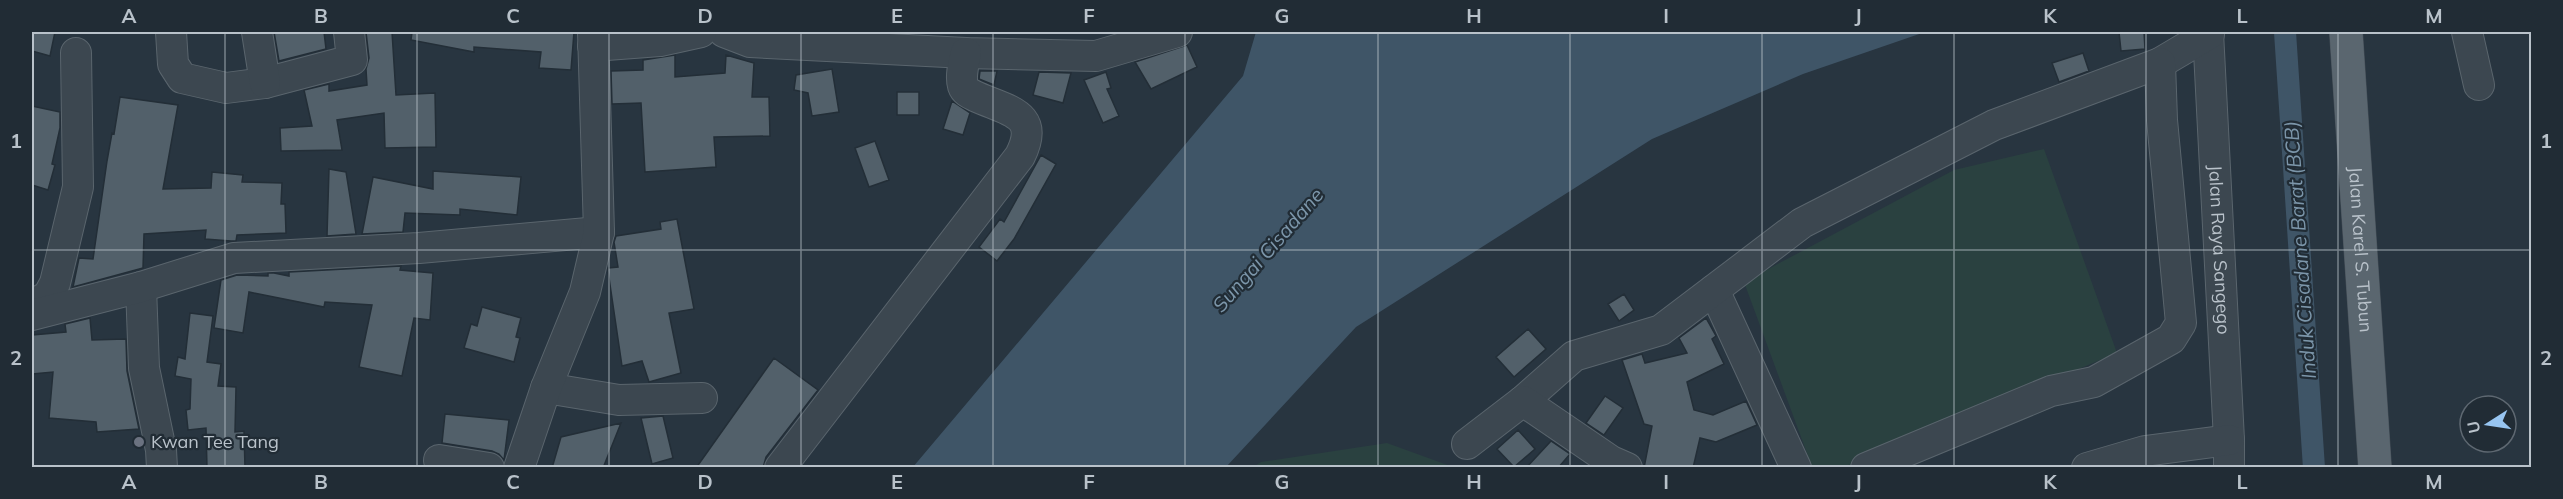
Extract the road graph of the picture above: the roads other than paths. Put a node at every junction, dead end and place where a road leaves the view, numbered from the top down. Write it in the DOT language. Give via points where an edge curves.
graph roads {
  1 [pos="171,32"];
  2 [pos="257,32"];
  3 [pos="349,32"];
  4 [pos="701,32"];
  5 [pos="724,32"];
  6 [pos="1177,32"];
  7 [pos="2346,32"];
  8 [pos="2468,32"];
  9 [pos="2208,33"];
  10 [pos="593,39"];
  11 [pos="76,53"];
  12 [pos="966,53"];
  13 [pos="2160,63"];
  14 [pos="265,83"];
  15 [pos="2479,85"];
  16 [pos="599,232"];
  17 [pos="141,286"];
  18 [pos="1714,290"];
  19 [pos="32,305"];
  20 [pos="32,315"];
  21 [pos="546,388"];
  22 [pos="702,398"];
  23 [pos="1523,401"];
  24 [pos="1467,444"];
  25 [pos="2229,454"];
  26 [pos="439,460"];
  27 [pos="162,468"];
  28 [pos="489,468"];
  29 [pos="519,468"];
  30 [pos="780,468"];
  31 [pos="1627,468"];
  32 [pos="1796,468"];
  33 [pos="1866,468"];
  34 [pos="2087,468"];
  35 [pos="2375,468"];
  1 -- 14 [label="street" via="173,64 182,78 226,88"];
  2 -- 14 [label="street"];
  3 -- 14 [label="street" via="352,60"];
  4 -- 10 [label="street" via="660,40"];
  5 -- 12 [label="street" via="750,42"];
  6 -- 12 [label="street" via="1096,56"];
  7 -- 35 [label="main road, Jalan Karel S. Tubun"];
  8 -- 15 [label="street"];
  9 -- 13 [label="street"];
  9 -- 25 [label="street, Jalan Raya Sangego"];
  10 -- 16 [label="street"];
  11 -- 19 [label="street" via="78,187 55,283 48,296"];
  12 -- 30 [label="street" via="962,83 966,91 1023,120 1027,142"];
  13 -- 18 [label="street" via="1983,130 1802,223"];
  13 -- 33 [label="street" via="2181,323 2171,339 2094,382 2051,392"];
  16 -- 17 [label="street" via="418,248 234,258"];
  16 -- 21 [label="street" via="585,292"];
  17 -- 20 [label="street"];
  17 -- 27 [label="street" via="144,368"];
  18 -- 23 [label="street" via="1661,330 1574,356"];
  18 -- 32 [label="street"];
  21 -- 22 [label="street" via="619,400"];
  21 -- 29 [label="street"];
  23 -- 24 [label="street"];
  23 -- 31 [label="street"];
  25 -- 34 [label="street" via="2145,451"];
  26 -- 28 [label="street"];
}
